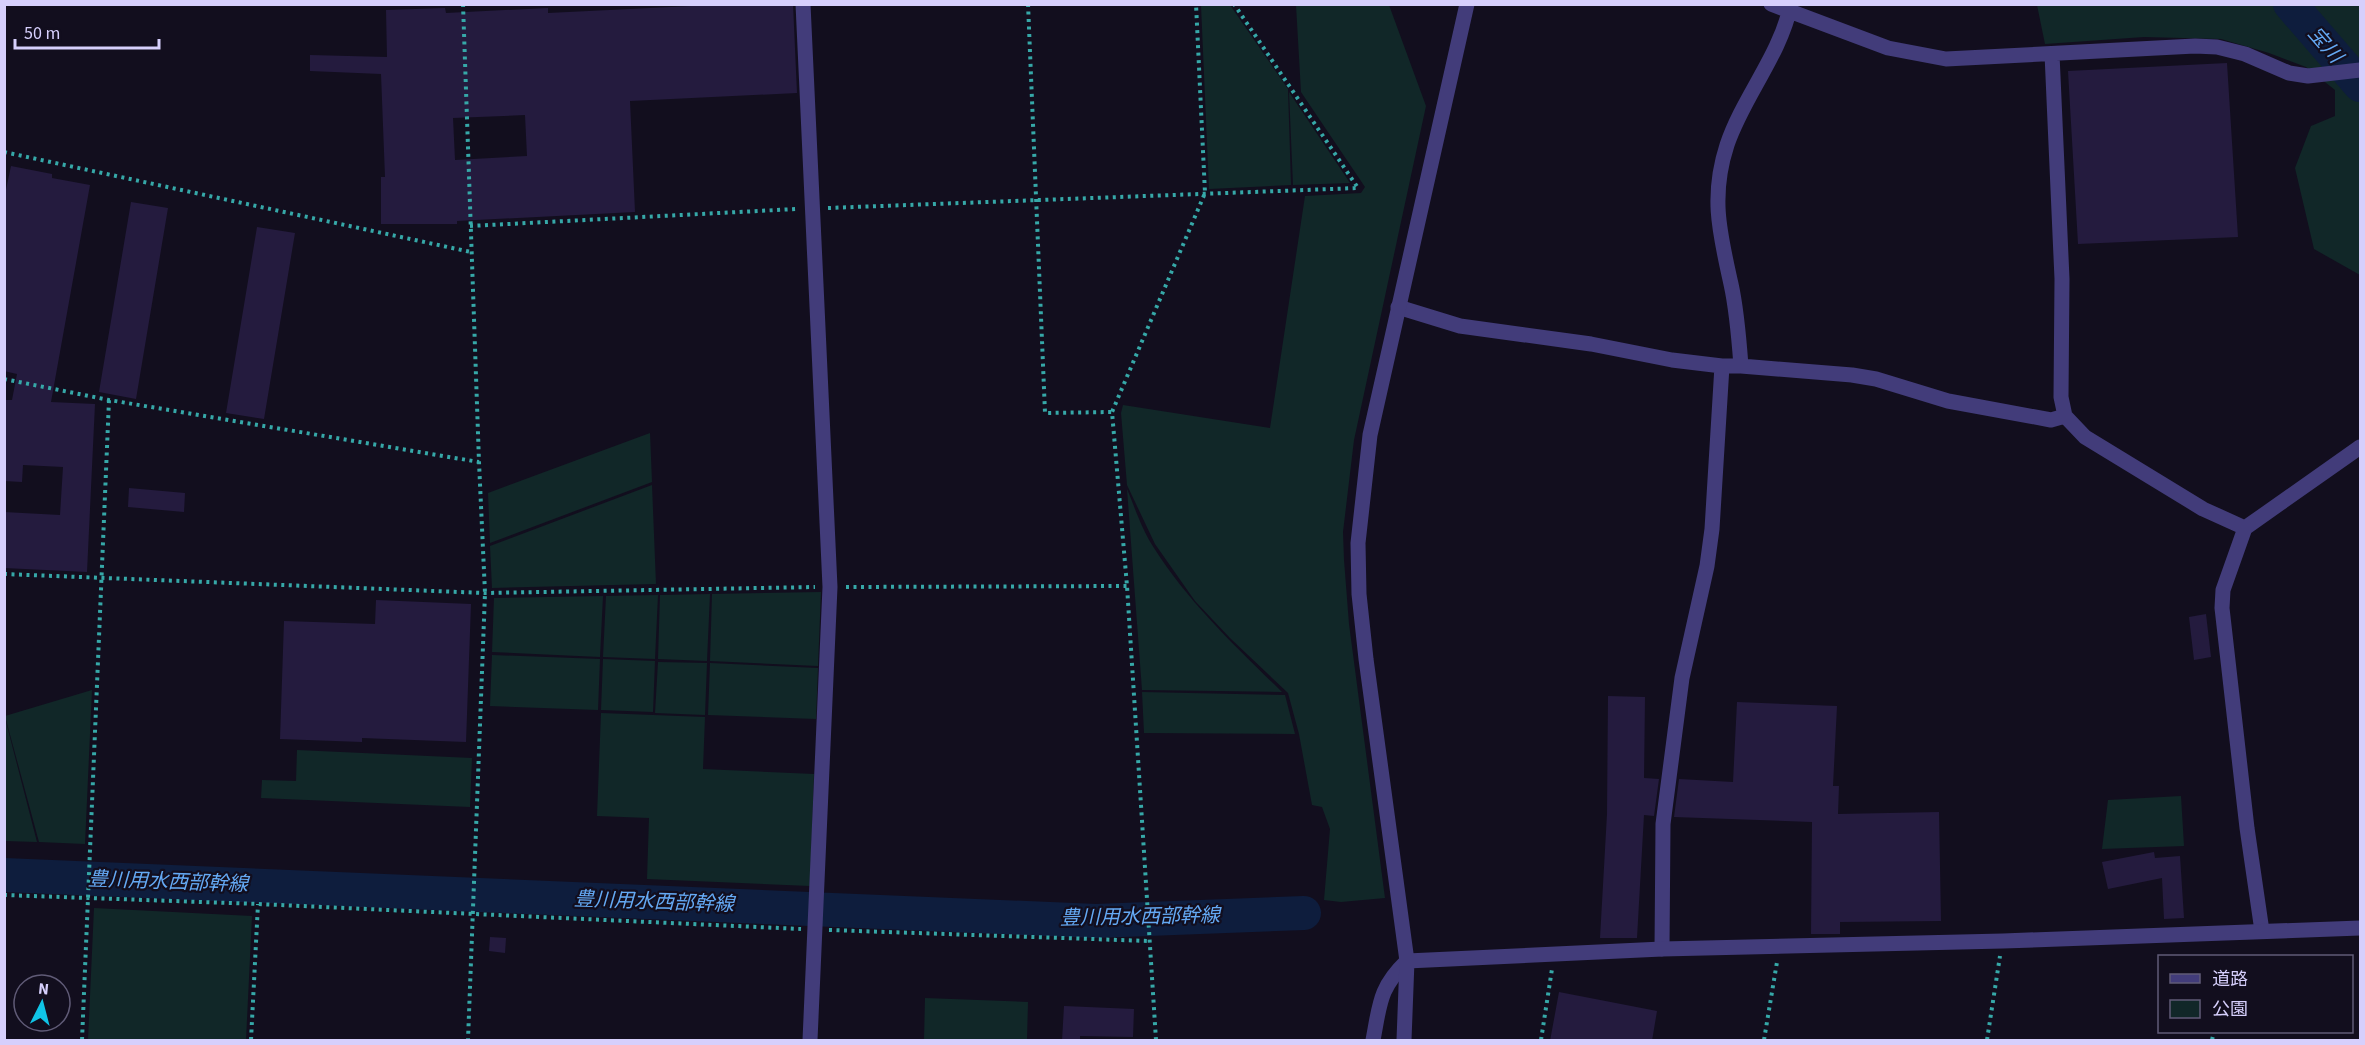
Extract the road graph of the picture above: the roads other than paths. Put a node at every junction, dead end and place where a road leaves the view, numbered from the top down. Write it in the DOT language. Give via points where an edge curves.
graph roads {
  1 [pos="803,4"];
  2 [pos="1467,4"];
  3 [pos="1771,4"];
  4 [pos="1790,8"];
  5 [pos="2052,54"];
  6 [pos="2361,70"];
  7 [pos="1398,307"];
  8 [pos="1722,366"];
  9 [pos="1741,366"];
  10 [pos="2065,416"];
  11 [pos="2361,447"];
  12 [pos="2245,528"];
  13 [pos="2361,928"];
  14 [pos="2262,931"];
  15 [pos="1662,949"];
  16 [pos="1407,961"];
  17 [pos="810,1041"];
  18 [pos="1373,1041"];
  19 [pos="1404,1041"];
  1 -- 17 [label="street" via="830,587"];
  2 -- 7 [label="street"];
  3 -- 4 [label="street"];
  4 -- 5 [label="street" via="1888,48 1918,55 1973,59"];
  4 -- 9 [label="street" via="1759,81 1735,124 1720,173 1717,216"];
  5 -- 6 [label="street" via="2217,47 2289,73 2308,76"];
  5 -- 10 [label="street" via="2062,279 2061,397"];
  7 -- 8 [label="street" via="1460,326"];
  7 -- 16 [label="street" via="1370,435 1358,543 1366,659"];
  8 -- 9 [label="street"];
  8 -- 15 [label="street" via="1712,529 1682,678 1664,814"];
  9 -- 10 [label="street" via="1852,375 1948,401 2051,420"];
  10 -- 12 [label="street" via="2085,437 2203,509"];
  11 -- 12 [label="street"];
  12 -- 14 [label="street" via="2223,590 2222,608"];
  13 -- 14 [label="street"];
  14 -- 15 [label="street"];
  15 -- 16 [label="street"];
  16 -- 18 [label="street" via="1384,988"];
  16 -- 19 [label="street"];
}
